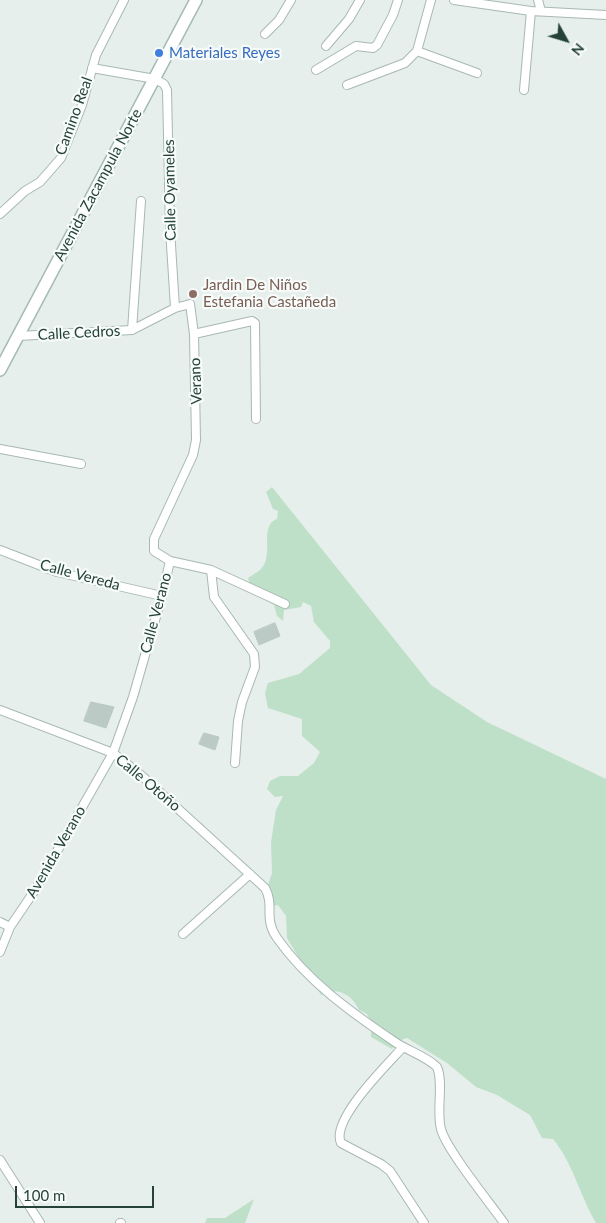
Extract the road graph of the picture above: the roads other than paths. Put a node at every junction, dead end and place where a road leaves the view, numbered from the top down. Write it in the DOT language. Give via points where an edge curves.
graph roads {
  1 [pos="124,0"];
  2 [pos="196,0"];
  3 [pos="290,0"];
  4 [pos="360,0"];
  5 [pos="398,0"];
  6 [pos="431,0"];
  7 [pos="454,0"];
  8 [pos="538,0"];
  9 [pos="530,11"];
  10 [pos="540,11"];
  11 [pos="606,15"];
  12 [pos="265,34"];
  13 [pos="326,46"];
  14 [pos="417,52"];
  15 [pos="92,68"];
  16 [pos="316,70"];
  17 [pos="477,73"];
  18 [pos="155,79"];
  19 [pos="347,85"];
  20 [pos="524,90"];
  21 [pos="141,201"];
  22 [pos="0,214"];
  23 [pos="192,306"];
  24 [pos="175,308"];
  25 [pos="132,330"];
  26 [pos="194,334"];
  27 [pos="18,336"];
  28 [pos="0,370"];
  29 [pos="256,419"];
  30 [pos="0,449"];
  31 [pos="193,455"];
  32 [pos="81,464"];
  33 [pos="0,550"];
  34 [pos="170,561"];
  35 [pos="211,570"];
  36 [pos="162,596"];
  37 [pos="285,604"];
  38 [pos="0,710"];
  39 [pos="113,753"];
  40 [pos="235,763"];
  41 [pos="250,874"];
  42 [pos="0,922"];
  43 [pos="10,927"];
  44 [pos="183,934"];
  45 [pos="0,952"];
  46 [pos="403,1047"];
  47 [pos="0,1160"];
  48 [pos="40,1223"];
  49 [pos="424,1223"];
  50 [pos="504,1223"];
  1 -- 15 [label="street, Camino Real" via="103,38"];
  2 -- 18 [label="main road, Avenida Zacampula Norte"];
  3 -- 12 [label="street" via="279,20"];
  4 -- 13 [label="street"];
  5 -- 16 [label="street" via="377,45 373,48 356,46"];
  6 -- 14 [label="street"];
  7 -- 9 [label="street"];
  8 -- 10 [label="street"];
  9 -- 10 [label="street"];
  9 -- 20 [label="street"];
  10 -- 11 [label="street"];
  14 -- 17 [label="street"];
  14 -- 19 [label="street" via="405,63"];
  15 -- 18 [label="street"];
  15 -- 22 [label="street, Camino Real" via="82,106 61,158 40,182"];
  18 -- 24 [label="street, Calle Oyameles" via="164,84 169,99 170,229"];
  18 -- 27 [label="main road, Avenida Zacampula Norte"];
  21 -- 25 [label="street"];
  23 -- 24 [label="street, Calle Cedros"];
  23 -- 26 [label="street, Verano"];
  24 -- 25 [label="street, Calle Cedros"];
  25 -- 27 [label="street, Calle Cedros"];
  26 -- 29 [label="street" via="255,322"];
  26 -- 31 [label="street, Verano" via="197,421"];
  27 -- 28 [label="main road, Avenida Zacampula Norte"];
  30 -- 32 [label="street"];
  31 -- 34 [label="street, Calle Verano" via="152,547"];
  33 -- 36 [label="street, Calle Vereda" via="57,572"];
  34 -- 35 [label="street"];
  34 -- 36 [label="street, Calle Verano"];
  35 -- 37 [label="street"];
  35 -- 40 [label="street" via="214,597 254,654 255,667 238,721"];
  36 -- 39 [label="street, Calle Verano"];
  38 -- 39 [label="street, Calle Otoño"];
  39 -- 41 [label="street, Calle Otoño"];
  39 -- 43 [label="street, Avenida Verano" via="35,890"];
  41 -- 44 [label="street"];
  41 -- 46 [label="street, Calle Otoño" via="265,888 269,898 269,925 292,956 324,989"];
  42 -- 43 [label="street"];
  43 -- 45 [label="street, Avenida Verano"];
  46 -- 49 [label="street" via="355,1102 339,1136 341,1143 390,1171"];
  46 -- 50 [label="street" via="437,1067 442,1135"];
  47 -- 48 [label="street"];
}
